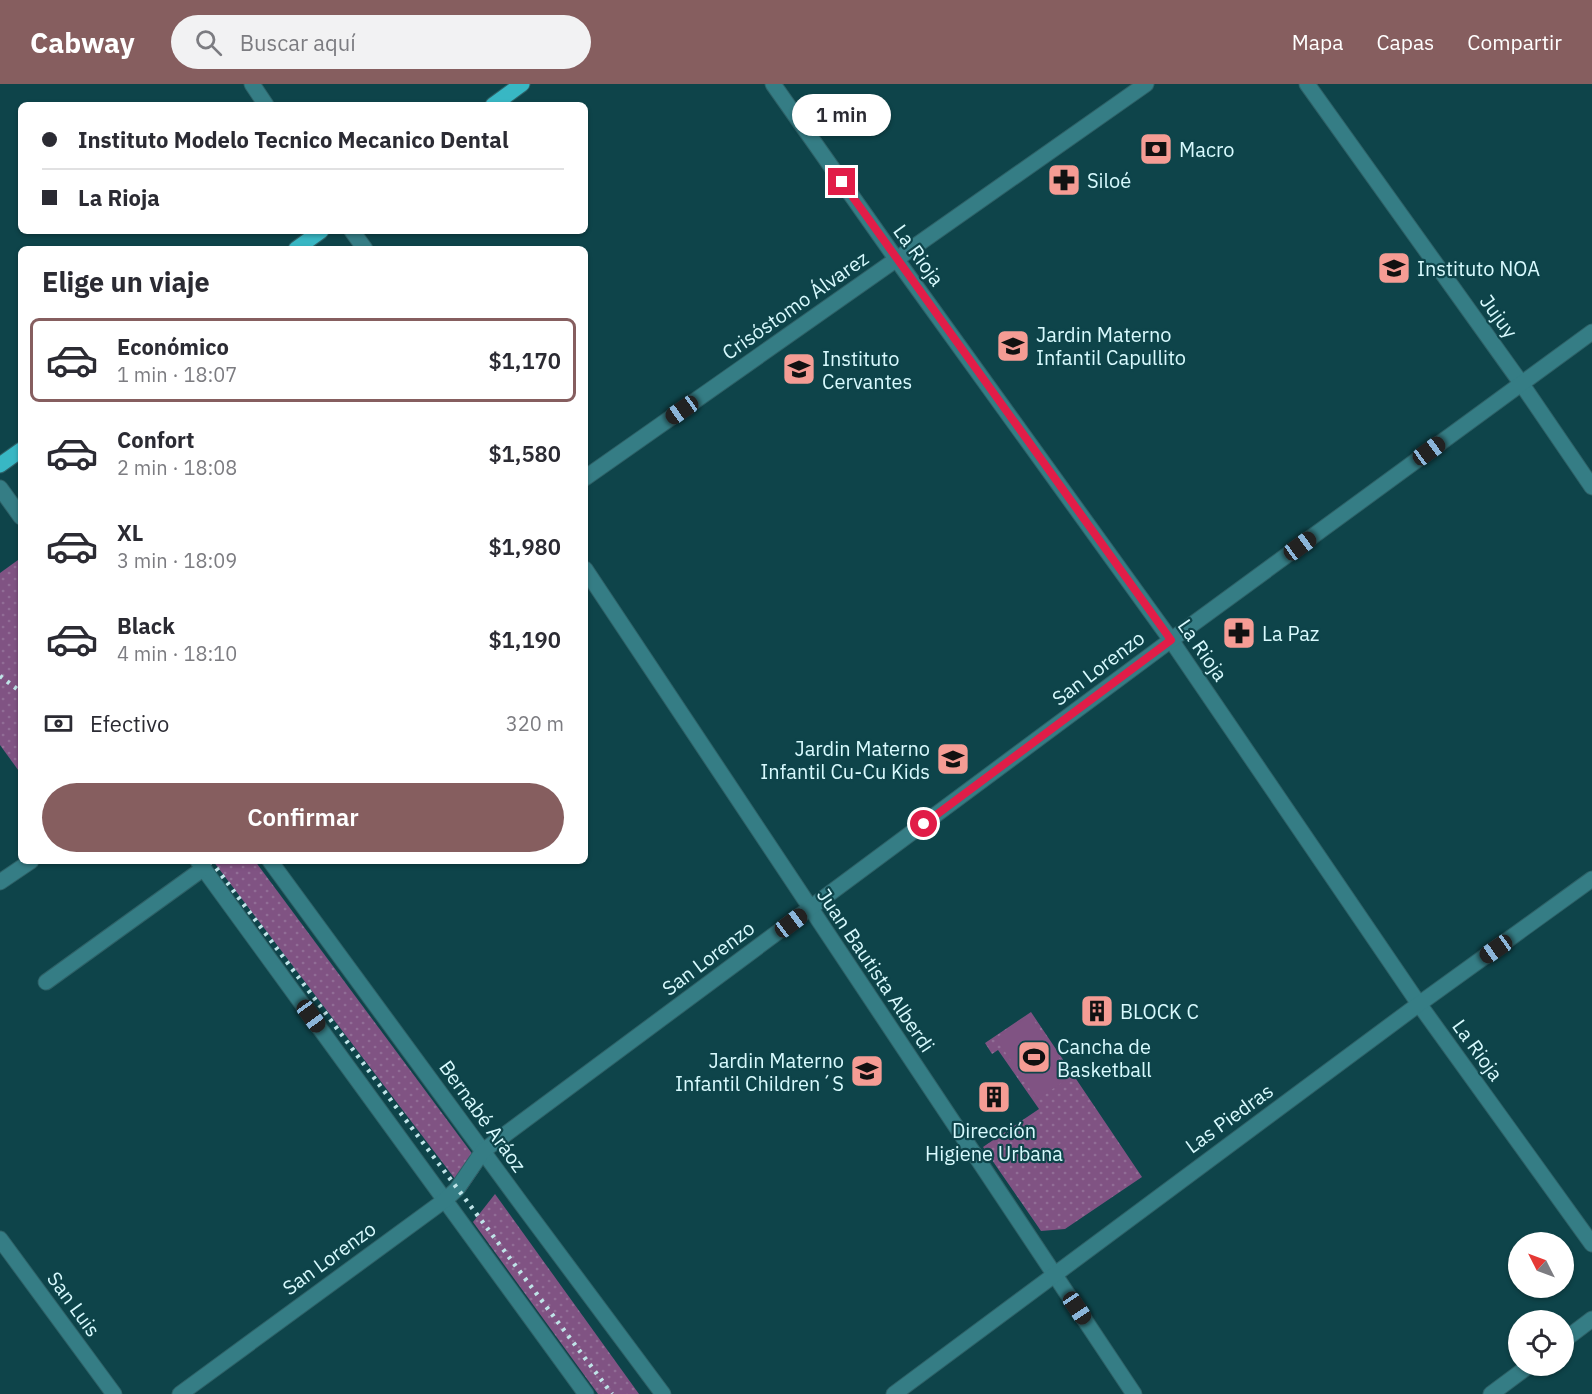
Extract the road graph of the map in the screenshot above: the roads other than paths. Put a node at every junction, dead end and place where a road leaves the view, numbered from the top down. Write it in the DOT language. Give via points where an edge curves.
graph roads {
  1 [pos="252,84"];
  2 [pos="522,84"];
  3 [pos="773,84"];
  4 [pos="1146,84"];
  5 [pos="1307,84"];
  6 [pos="264,102"];
  7 [pos="497,102"];
  8 [pos="317,234"];
  9 [pos="300,246"];
  10 [pos="897,260"];
  11 [pos="1592,332"];
  12 [pos="1521,383"];
  13 [pos="18,452"];
  14 [pos="0,465"];
  15 [pos="588,476"];
  16 [pos="1592,487"];
  17 [pos="0,488"];
  18 [pos="18,513"];
  19 [pos="588,574"];
  20 [pos="1171,640"];
  21 [pos="27,864"];
  22 [pos="272,864"];
  23 [pos="201,865"];
  24 [pos="1592,879"];
  25 [pos="0,882"];
  26 [pos="810,909"];
  27 [pos="46,982"];
  28 [pos="1419,1004"];
  29 [pos="483,1151"];
  30 [pos="445,1200"];
  31 [pos="0,1239"];
  32 [pos="1592,1244"];
  33 [pos="1053,1274"];
  34 [pos="1592,1319"];
  35 [pos="1574,1333"];
  36 [pos="1515,1376"];
  37 [pos="114,1394"];
  38 [pos="180,1394"];
  39 [pos="586,1394"];
  40 [pos="663,1394"];
  41 [pos="894,1394"];
  42 [pos="1134,1394"];
  43 [pos="1491,1394"];
  1 -- 6 [label="street"];
  2 -- 7 [label="main road"];
  3 -- 10 [label="street, La Rioja"];
  4 -- 10 [label="street, Crisóstomo Álvarez"];
  5 -- 12 [label="street, Jujuy"];
  8 -- 9 [label="main road"];
  10 -- 15 [label="street, Crisóstomo Álvarez"];
  10 -- 20 [label="street, La Rioja"];
  11 -- 12 [label="street, San Lorenzo"];
  12 -- 16 [label="street, Jujuy"];
  12 -- 20 [label="street, San Lorenzo"];
  13 -- 14 [label="main road"];
  17 -- 18 [label="street"];
  19 -- 26 [label="street, Juan Bautista Alberdi"];
  20 -- 26 [label="street, San Lorenzo"];
  20 -- 28 [label="street, La Rioja"];
  21 -- 25 [label="street"];
  22 -- 29 [label="street, Bernabé Aráoz"];
  23 -- 27 [label="street"];
  23 -- 30 [label="street"];
  24 -- 28 [label="street, Las Piedras"];
  26 -- 29 [label="street, San Lorenzo"];
  26 -- 33 [label="street, Juan Bautista Alberdi"];
  28 -- 32 [label="street, La Rioja"];
  28 -- 33 [label="street, Las Piedras"];
  29 -- 30 [label="street, San Lorenzo" via="457,1190"];
  29 -- 40 [label="street, Bernabé Aráoz"];
  30 -- 38 [label="street, San Lorenzo"];
  30 -- 39 [label="street"];
  31 -- 37 [label="street, San Luis"];
  33 -- 41 [label="street, Las Piedras"];
  33 -- 42 [label="street, Juan Bautista Alberdi"];
  34 -- 35 [label="street"];
  36 -- 43 [label="street"];
}
